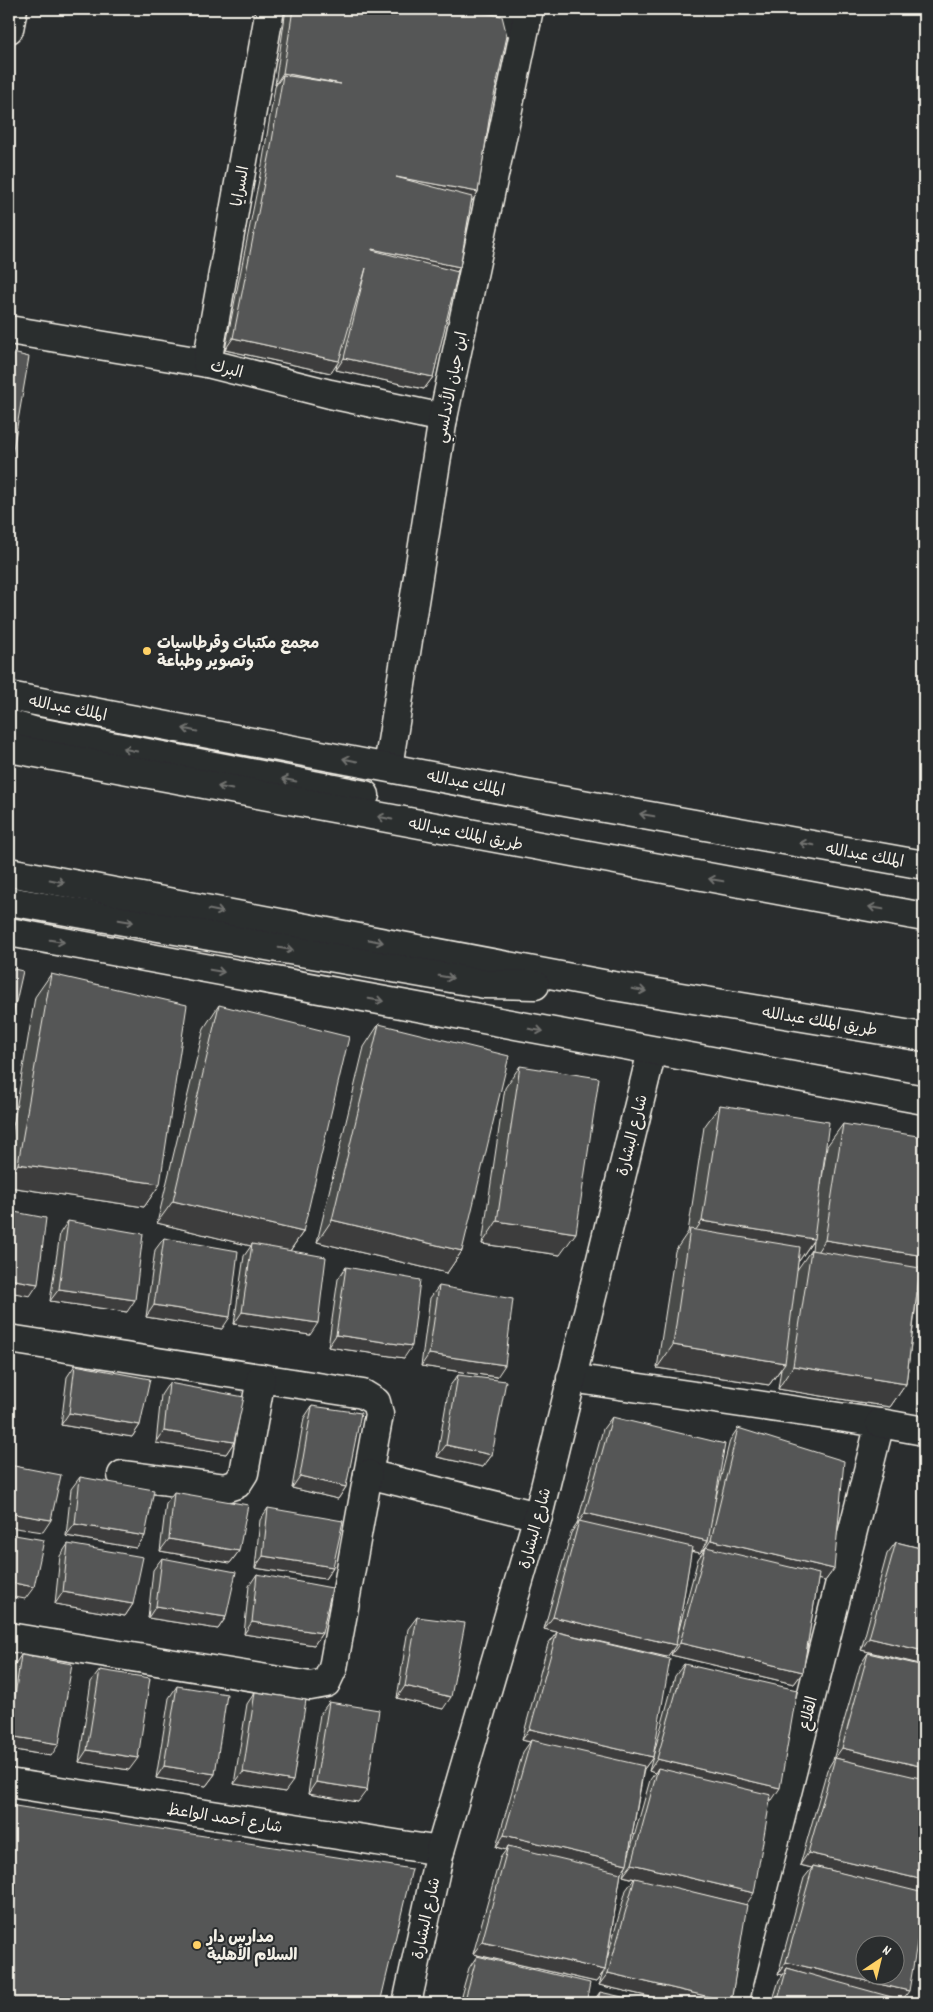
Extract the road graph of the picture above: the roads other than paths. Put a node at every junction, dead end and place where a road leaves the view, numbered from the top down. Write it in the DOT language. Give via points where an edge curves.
graph roads {
  1 [pos="12,9"];
  2 [pos="270,9"];
  3 [pos="458,9"];
  4 [pos="527,17"];
  5 [pos="9,29"];
  6 [pos="9,330"];
  7 [pos="207,363"];
  8 [pos="443,418"];
  9 [pos="9,696"];
  10 [pos="9,724"];
  11 [pos="9,748"];
  12 [pos="388,768"];
  13 [pos="924,865"];
  14 [pos="642,866"];
  15 [pos="9,872"];
  16 [pos="9,901"];
  17 [pos="924,917"];
  18 [pos="9,932"];
  19 [pos="608,985"];
  20 [pos="924,1037"];
  21 [pos="652,1051"];
  22 [pos="924,1100"];
  23 [pos="9,1339"];
  24 [pos="261,1378"];
  25 [pos="572,1378"];
  26 [pos="880,1423"];
  27 [pos="924,1432"];
  28 [pos="368,1474"];
  29 [pos="122,1475"];
  30 [pos="538,1516"];
  31 [pos="9,1637"];
  32 [pos="9,1783"];
  33 [pos="440,1851"];
  34 [pos="407,2003"];
  35 [pos="734,2003"];
  1 -- 5 [label="main road"];
  2 -- 7 [label="main road, السرايا"];
  3 -- 4 [label="main road"];
  4 -- 8 [label="main road, ابن حيان الأندلسي"];
  6 -- 7 [label="main road, البرك"];
  7 -- 8 [label="main road, البرك"];
  8 -- 12 [label="main road, ابن حيان الأندلسي"];
  12 -- 9 [label="main road, الملك عبدالله, one-way"];
  14 -- 10 [label="main road, one-way" via="493,820"];
  14 -- 11 [label="main road, طريق الملك عبدالله, one-way"];
  13 -- 12 [label="main road, الملك عبدالله, one-way"];
  17 -- 14 [label="main road, طريق الملك عبدالله, one-way"];
  15 -- 19 [label="main road, طريق الملك عبدالله, one-way"];
  16 -- 19 [label="main road, one-way" via="485,984"];
  18 -- 21 [label="main road, one-way"];
  19 -- 20 [label="main road, طريق الملك عبدالله, one-way"];
  21 -- 22 [label="main road"];
  21 -- 25 [label="main road, شارع البشارة"];
  23 -- 24 [label="main road"];
  24 -- 28 [label="main road" via="363,1394 376,1402 379,1414"];
  24 -- 29 [label="main road" via="244,1473 237,1484 225,1488"];
  25 -- 26 [label="main road"];
  25 -- 30 [label="main road, شارع البشارة"];
  26 -- 27 [label="main road"];
  26 -- 35 [label="main road, القلاع"];
  28 -- 30 [label="main road"];
  28 -- 31 [label="main road" via="333,1668 326,1683 310,1686"];
  30 -- 33 [label="main road, شارع البشارة"];
  32 -- 33 [label="main road, شارع أحمد الواعظ"];
  33 -- 34 [label="main road, شارع البشارة"];
}
